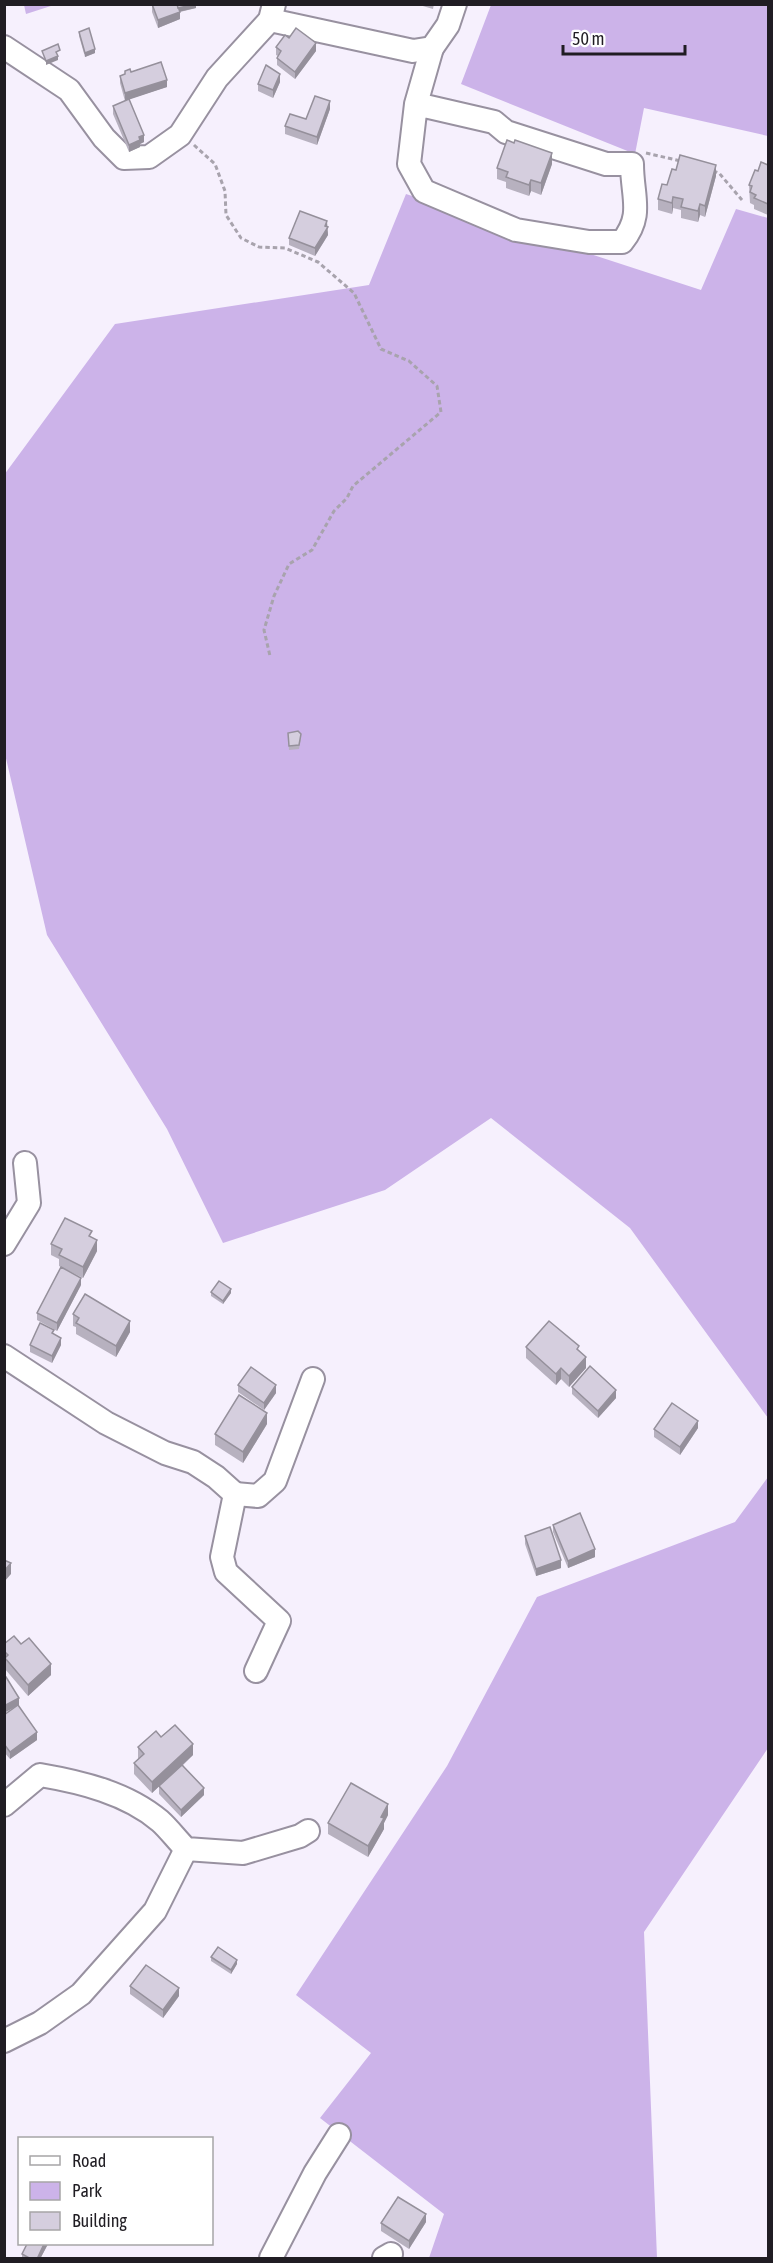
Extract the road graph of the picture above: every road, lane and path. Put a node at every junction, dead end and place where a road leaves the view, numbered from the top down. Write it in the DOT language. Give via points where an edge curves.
graph roads {
  1 [pos="455,4"];
  2 [pos="272,12"];
  3 [pos="4,47"];
  4 [pos="432,48"];
  5 [pos="416,104"];
  6 [pos="180,135"];
  7 [pos="632,164"];
  8 [pos="690,164"];
  9 [pos="709,170"];
  10 [pos="742,200"];
  11 [pos="270,656"];
  12 [pos="25,1163"];
  13 [pos="4,1244"];
  14 [pos="4,1356"];
  15 [pos="313,1379"];
  16 [pos="235,1494"];
  17 [pos="256,1671"];
  18 [pos="4,1805"];
  19 [pos="308,1831"];
  20 [pos="186,1849"];
  21 [pos="4,2041"];
  22 [pos="339,2135"];
  23 [pos="271,2259"];
  1 -- 4 [label="street" via="448,25"];
  2 -- 4 [label="street" via="412,51"];
  2 -- 6 [label="street" via="217,78"];
  3 -- 6 [label="street" via="69,90 124,158 149,156"];
  4 -- 5 [label="street"];
  5 -- 7 [label="street" via="494,122 506,132 606,164"];
  5 -- 7 [label="street" via="409,164 424,191 516,230 589,242 622,242 637,215"];
  6 -- 11 [label="path" via="215,164 225,191 226,215 241,238 260,248 285,249 318,262 354,293 381,349 409,361 437,386 441,412 353,486 312,550 290,564 274,596 264,630"];
  7 -- 8 [label="path" via="643,152"];
  9 -- 10 [label="path" via="719,173"];
  12 -- 13 [label="street" via="29,1203"];
  14 -- 16 [label="street" via="106,1423 165,1453 193,1462"];
  15 -- 16 [label="street" via="276,1481 258,1496"];
  16 -- 17 [label="street" via="222,1557 226,1572 279,1621"];
  18 -- 20 [label="street" via="40,1775 72,1780 114,1794 160,1821"];
  19 -- 20 [label="street" via="243,1852"];
  20 -- 21 [label="street" via="155,1911 81,1994"];
  22 -- 23 [label="street"];
}
